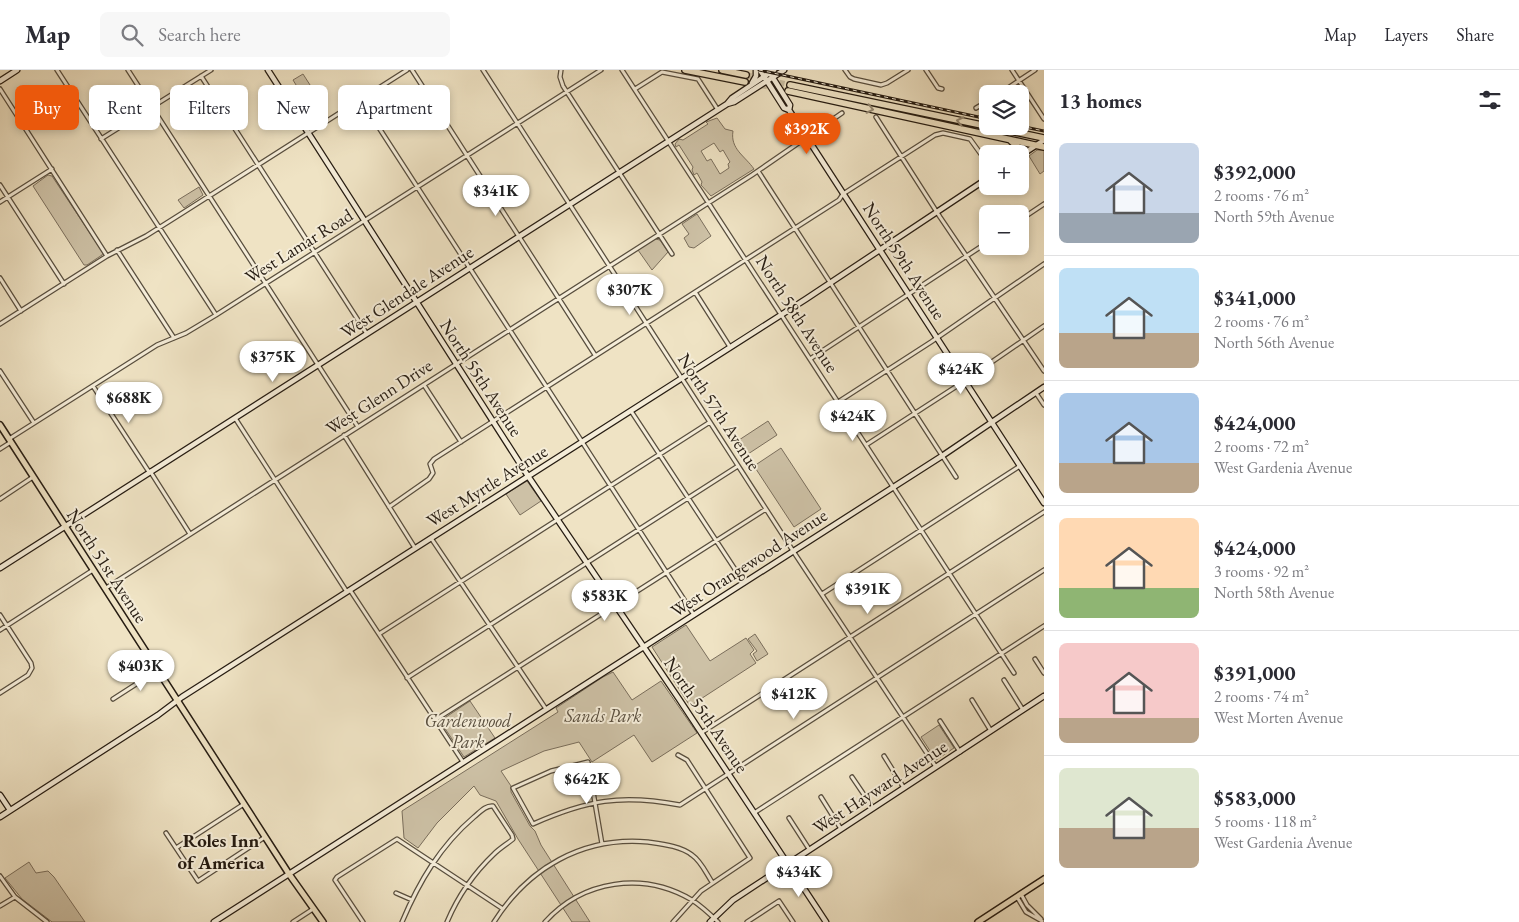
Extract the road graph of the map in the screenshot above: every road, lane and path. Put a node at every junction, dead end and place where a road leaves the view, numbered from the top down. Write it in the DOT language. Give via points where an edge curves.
graph roads {
  1 [pos="17,70"];
  2 [pos="57,70"];
  3 [pos="128,70"];
  4 [pos="211,70"];
  5 [pos="268,70"];
  6 [pos="407,70"];
  7 [pos="412,70"];
  8 [pos="483,70"];
  9 [pos="561,70"];
  10 [pos="600,70"];
  11 [pos="622,70"];
  12 [pos="685,70"];
  13 [pos="722,70"];
  14 [pos="756,70"];
  15 [pos="760,70"];
  16 [pos="784,70"];
  17 [pos="845,70"];
  18 [pos="908,70"];
  19 [pos="926,70"];
  20 [pos="1012,70"];
  21 [pos="1035,70"];
  22 [pos="771,73"];
  23 [pos="202,76"];
  24 [pos="766,79"];
  25 [pos="0,81"];
  26 [pos="747,81"];
  27 [pos="1019,81"];
  28 [pos="138,85"];
  29 [pos="384,85"];
  30 [pos="1013,85"];
  31 [pos="635,88"];
  32 [pos="0,89"];
  33 [pos="942,89"];
  34 [pos="567,92"];
  35 [pos="160,102"];
  36 [pos="727,104"];
  37 [pos="979,106"];
  38 [pos="976,108"];
  39 [pos="718,110"];
  40 [pos="789,110"];
  41 [pos="842,113"];
  42 [pos="338,114"];
  43 [pos="876,117"];
  44 [pos="160,119"];
  45 [pos="1044,119"];
  46 [pos="517,123"];
  47 [pos="115,130"];
  48 [pos="381,130"];
  49 [pos="308,133"];
  50 [pos="806,137"];
  51 [pos="101,139"];
  52 [pos="1044,139"];
  53 [pos="669,140"];
  54 [pos="1011,140"];
  55 [pos="1016,145"];
  56 [pos="1036,146"];
  57 [pos="1044,147"];
  58 [pos="1029,150"];
  59 [pos="979,152"];
  60 [pos="467,155"];
  61 [pos="901,156"];
  62 [pos="259,165"];
  63 [pos="52,170"];
  64 [pos="758,170"];
  65 [pos="619,173"];
  66 [pos="979,184"];
  67 [pos="0,185"];
  68 [pos="418,187"];
  69 [pos="843,194"];
  70 [pos="210,196"];
  71 [pos="8,197"];
  72 [pos="0,202"];
  73 [pos="709,202"];
  74 [pos="1044,204"];
  75 [pos="569,205"];
  76 [pos="937,212"];
  77 [pos="1029,214"];
  78 [pos="365,221"];
  79 [pos="796,227"];
  80 [pos="159,228"];
  81 [pos="659,234"];
  82 [pos="519,237"];
  83 [pos="979,248"];
  84 [pos="117,250"];
  85 [pos="881,250"];
  86 [pos="315,252"];
  87 [pos="672,254"];
  88 [pos="107,256"];
  89 [pos="966,256"];
  90 [pos="745,260"];
  91 [pos="1044,264"];
  92 [pos="608,266"];
  93 [pos="469,268"];
  94 [pos="0,278"];
  95 [pos="830,283"];
  96 [pos="64,284"];
  97 [pos="266,284"];
  98 [pos="695,292"];
  99 [pos="910,295"];
  100 [pos="994,298"];
  101 [pos="559,299"];
  102 [pos="416,303"];
  103 [pos="21,311"];
  104 [pos="216,315"];
  105 [pos="781,315"];
  106 [pos="646,323"];
  107 [pos="0,324"];
  108 [pos="1044,326"];
  109 [pos="859,327"];
  110 [pos="509,330"];
  111 [pos="367,334"];
  112 [pos="937,337"];
  113 [pos="174,338"];
  114 [pos="1023,340"];
  115 [pos="730,347"];
  116 [pos="595,355"];
  117 [pos="810,359"];
  118 [pos="456,364"];
  119 [pos="318,366"];
  120 [pos="0,370"];
  121 [pos="887,370"];
  122 [pos="1044,371"];
  123 [pos="681,378"];
  124 [pos="965,380"];
  125 [pos="424,385"];
  126 [pos="93,386"];
  127 [pos="546,387"];
  128 [pos="1044,387"];
  129 [pos="1036,393"];
  130 [pos="838,402"];
  131 [pos="1044,405"];
  132 [pos="632,411"];
  133 [pos="915,414"];
  134 [pos="235,418"];
  135 [pos="493,421"];
  136 [pos="710,422"];
  137 [pos="992,422"];
  138 [pos="34,424"];
  139 [pos="0,425"];
  140 [pos="358,427"];
  141 [pos="344,435"];
  142 [pos="10,441"];
  143 [pos="460,442"];
  144 [pos="581,443"];
  145 [pos="866,445"];
  146 [pos="0,450"];
  147 [pos="660,455"];
  148 [pos="942,456"];
  149 [pos="738,466"];
  150 [pos="1020,466"];
  151 [pos="149,472"];
  152 [pos="528,476"];
  153 [pos="34,477"];
  154 [pos="956,477"];
  155 [pos="275,480"];
  156 [pos="893,486"];
  157 [pos="610,487"];
  158 [pos="688,498"];
  159 [pos="0,499"];
  160 [pos="1044,503"];
  161 [pos="389,507"];
  162 [pos="766,509"];
  163 [pos="1044,512"];
  164 [pos="558,520"];
  165 [pos="65,525"];
  166 [pos="638,530"];
  167 [pos="921,530"];
  168 [pos="190,534"];
  169 [pos="431,538"];
  170 [pos="716,541"];
  171 [pos="415,548"];
  172 [pos="793,551"];
  173 [pos="587,562"];
  174 [pos="0,568"];
  175 [pos="93,570"];
  176 [pos="1044,570"];
  177 [pos="666,572"];
  178 [pos="950,573"];
  179 [pos="460,582"];
  180 [pos="744,583"];
  181 [pos="106,588"];
  182 [pos="348,591"];
  183 [pos="822,594"];
  184 [pos="616,605"];
  185 [pos="976,614"];
  186 [pos="0,615"];
  187 [pos="694,615"];
  188 [pos="489,624"];
  189 [pos="7,626"];
  190 [pos="1044,626"];
  191 [pos="0,630"];
  192 [pos="379,634"];
  193 [pos="850,637"];
  194 [pos="644,647"];
  195 [pos="1002,653"];
  196 [pos="1035,659"];
  197 [pos="518,667"];
  198 [pos="158,670"];
  199 [pos="1014,673"];
  200 [pos="1044,673"];
  201 [pos="407,678"];
  202 [pos="876,678"];
  203 [pos="1004,680"];
  204 [pos="0,693"];
  205 [pos="1044,696"];
  206 [pos="113,699"];
  207 [pos="178,700"];
  208 [pos="972,700"];
  209 [pos="546,709"];
  210 [pos="1023,710"];
  211 [pos="902,717"];
  212 [pos="435,720"];
  213 [pos="940,721"];
  214 [pos="991,731"];
  215 [pos="701,733"];
  216 [pos="960,752"];
  217 [pos="678,755"];
  218 [pos="884,756"];
  219 [pos="463,762"];
  220 [pos="936,767"];
  221 [pos="729,774"];
  222 [pos="852,777"];
  223 [pos="904,788"];
  224 [pos="705,789"];
  225 [pos="0,795"];
  226 [pos="821,798"];
  227 [pos="596,802"];
  228 [pos="244,804"];
  229 [pos="873,808"];
  230 [pos="10,810"];
  231 [pos="754,813"];
  232 [pos="0,817"];
  233 [pos="789,818"];
  234 [pos="841,829"];
  235 [pos="166,833"];
  236 [pos="266,837"];
  237 [pos="602,844"];
  238 [pos="176,848"];
  239 [pos="809,849"];
  240 [pos="432,862"];
  241 [pos="788,863"];
  242 [pos="289,874"];
  243 [pos="0,876"];
  244 [pos="1044,879"];
  245 [pos="712,882"];
  246 [pos="467,886"];
  247 [pos="396,893"];
  248 [pos="1019,895"];
  249 [pos="15,897"];
  250 [pos="412,900"];
  251 [pos="692,900"];
  252 [pos="0,906"];
  253 [pos="314,908"];
  254 [pos="503,909"];
  255 [pos="712,920"];
  256 [pos="47,922"];
  257 [pos="214,922"];
  258 [pos="293,922"];
  259 [pos="323,922"];
  260 [pos="363,922"];
  261 [pos="402,922"];
  262 [pos="447,922"];
  263 [pos="494,922"];
  264 [pos="546,922"];
  265 [pos="673,922"];
  266 [pos="718,922"];
  267 [pos="747,922"];
  268 [pos="793,922"];
  269 [pos="826,922"];
  270 [pos="978,922"];
  271 [pos="1043,922"];
  1 -- 25 [label="street"];
  2 -- 51 [label="street"];
  3 -- 28 [label="street"];
  4 -- 23 [label="street"];
  5 -- 49 [label="street, North 55th Avenue"];
  6 -- 29 [label="street"];
  7 -- 60 [label="street"];
  8 -- 46 [label="street, North 57th Avenue"];
  9 -- 34 [label="street" via="561,81"];
  10 -- 34 [label="street, West Lamar Road"];
  11 -- 31 [label="street, North 58th Avenue"];
  12 -- 26 [label="highway"];
  13 -- 26 [label="highway"];
  14 -- 26 [label="street" via="756,76"];
  15 -- 24 [label="street, North 59th Avenue"];
  16 -- 22 [label="street, West Glendale Avenue"];
  17 -- 18 [label="street" via="854,79 884,84"];
  19 -- 33 [label="street"];
  20 -- 27 [label="street"];
  21 -- 27 [label="street"];
  22 -- 24 [label="street, West Glendale Avenue"];
  22 -- 40 [label="street, North 59th Avenue" via="790,105"];
  23 -- 35 [label="street"];
  23 -- 62 [label="street"];
  24 -- 26 [label="street, West Glendale Avenue"];
  24 -- 36 [label="street, West Glendale Avenue"];
  24 -- 40 [label="street, North 59th Avenue" via="784,108"];
  26 -- 36 [label="street, West Glendale Avenue"];
  27 -- 30 [label="street"];
  27 -- 45 [label="street"];
  31 -- 39 [label="street" via="662,72 698,79"];
  31 -- 53 [label="street, North 58th Avenue"];
  32 -- 63 [label="street"];
  34 -- 46 [label="street, West Lamar Road"];
  34 -- 65 [label="street"];
  36 -- 39 [label="street, West Glendale Avenue"];
  37 -- 38 [label="street"];
  39 -- 53 [label="street, West Glendale Avenue"];
  40 -- 50 [label="street, North 59th Avenue"];
  41 -- 50 [label="street, West Glenn Drive"];
  42 -- 49 [label="street"];
  43 -- 61 [label="street"];
  44 -- 70 [label="street"];
  46 -- 60 [label="street, West Lamar Road"];
  46 -- 75 [label="street, North 57th Avenue"];
  47 -- 51 [label="street"];
  48 -- 68 [label="street"];
  49 -- 62 [label="street"];
  49 -- 78 [label="street, North 55th Avenue"];
  50 -- 64 [label="street, West Glenn Drive"];
  50 -- 69 [label="street, North 59th Avenue"];
  51 -- 80 [label="street"];
  52 -- 54 [label="highway, one-way" via="789,88"];
  52 -- 56 [label="street"];
  53 -- 65 [label="street, West Glendale Avenue"];
  53 -- 73 [label="street, North 58th Avenue"];
  54 -- 55 [label="highway"];
  54 -- 56 [label="highway"];
  56 -- 57 [label="highway"];
  56 -- 58 [label="street"];
  59 -- 61 [label="street" via="970,140 938,133"];
  60 -- 68 [label="street, West Lamar Road"];
  60 -- 82 [label="street"];
  61 -- 69 [label="street"];
  61 -- 76 [label="street"];
  62 -- 70 [label="street"];
  62 -- 86 [label="street"];
  63 -- 71 [label="street"];
  63 -- 88 [label="street"];
  64 -- 73 [label="street, West Glenn Drive"];
  64 -- 79 [label="street"];
  65 -- 75 [label="street, West Glendale Avenue"];
  65 -- 81 [label="street"];
  66 -- 76 [label="street, West Myrtle Avenue"];
  67 -- 71 [label="street"];
  68 -- 78 [label="street, West Lamar Road"];
  68 -- 93 [label="street"];
  69 -- 79 [label="street" via="839,200"];
  69 -- 85 [label="street, North 59th Avenue"];
  70 -- 80 [label="street"];
  70 -- 97 [label="street"];
  71 -- 72 [label="street"];
  71 -- 96 [label="street"];
  73 -- 81 [label="street, West Glenn Drive"];
  73 -- 90 [label="street, North 58th Avenue"];
  74 -- 77 [label="street"];
  75 -- 82 [label="street, West Glendale Avenue"];
  75 -- 92 [label="street, North 57th Avenue"];
  76 -- 85 [label="street, West Myrtle Avenue"];
  76 -- 89 [label="street"];
  78 -- 86 [label="street, West Lamar Road"];
  78 -- 102 [label="street, North 55th Avenue"];
  79 -- 90 [label="street"];
  79 -- 95 [label="street"];
  80 -- 84 [label="street"];
  80 -- 104 [label="street"];
  81 -- 87 [label="street"];
  81 -- 92 [label="street, West Glenn Drive"];
  82 -- 93 [label="street, West Glendale Avenue"];
  82 -- 101 [label="street"];
  83 -- 89 [label="street"];
  84 -- 88 [label="street"];
  84 -- 113 [label="street"];
  85 -- 95 [label="street, West Myrtle Avenue"];
  85 -- 99 [label="street, North 59th Avenue"];
  86 -- 97 [label="street, West Lamar Road"];
  86 -- 111 [label="street"];
  88 -- 96 [label="street"];
  89 -- 99 [label="street"];
  89 -- 100 [label="street"];
  90 -- 98 [label="street"];
  90 -- 105 [label="street, North 58th Avenue"];
  91 -- 100 [label="street"];
  92 -- 101 [label="street, West Glenn Drive"];
  92 -- 106 [label="street, North 57th Avenue"];
  93 -- 102 [label="street, West Glendale Avenue"];
  93 -- 110 [label="street"];
  94 -- 103 [label="street"];
  95 -- 105 [label="street, West Myrtle Avenue"];
  95 -- 109 [label="street"];
  96 -- 103 [label="street"];
  97 -- 104 [label="street, West Lamar Road"];
  97 -- 119 [label="street"];
  98 -- 106 [label="street"];
  98 -- 115 [label="street"];
  99 -- 109 [label="street"];
  99 -- 112 [label="street, North 59th Avenue"];
  100 -- 112 [label="street"];
  100 -- 114 [label="street"];
  101 -- 110 [label="street, West Glenn Drive"];
  101 -- 116 [label="street"];
  102 -- 111 [label="street, West Glendale Avenue"];
  102 -- 118 [label="street, North 55th Avenue"];
  103 -- 107 [label="street"];
  104 -- 113 [label="street, West Lamar Road"];
  105 -- 115 [label="street, West Myrtle Avenue"];
  105 -- 117 [label="street, North 58th Avenue"];
  106 -- 116 [label="street"];
  106 -- 123 [label="street, North 57th Avenue"];
  108 -- 114 [label="street"];
  109 -- 117 [label="street"];
  109 -- 121 [label="street"];
  110 -- 118 [label="street, West Glenn Drive"];
  110 -- 127 [label="street"];
  111 -- 119 [label="street, West Glendale Avenue"];
  112 -- 121 [label="street"];
  112 -- 124 [label="street, North 59th Avenue"];
  113 -- 126 [label="street, West Lamar Road" via="157,345"];
  114 -- 122 [label="street"];
  114 -- 124 [label="street"];
  115 -- 123 [label="street, West Myrtle Avenue"];
  116 -- 127 [label="street"];
  117 -- 130 [label="street, North 58th Avenue"];
  118 -- 125 [label="street, West Glenn Drive"];
  118 -- 135 [label="street, North 55th Avenue"];
  119 -- 134 [label="street, West Glendale Avenue"];
  119 -- 140 [label="street"];
  120 -- 138 [label="street"];
  121 -- 130 [label="street"];
  121 -- 133 [label="street"];
  123 -- 132 [label="street, West Myrtle Avenue"];
  123 -- 136 [label="street, North 57th Avenue"];
  124 -- 133 [label="street"];
  124 -- 137 [label="street, North 59th Avenue"];
  125 -- 140 [label="street, West Glenn Drive"];
  125 -- 143 [label="street"];
  126 -- 138 [label="street, West Lamar Road"];
  126 -- 151 [label="street"];
  127 -- 135 [label="street"];
  127 -- 144 [label="street"];
  128 -- 129 [label="street, West Orangewood Avenue"];
  129 -- 131 [label="street"];
  129 -- 137 [label="street, West Orangewood Avenue"];
  130 -- 145 [label="street, North 58th Avenue"];
  132 -- 144 [label="street, West Myrtle Avenue"];
  132 -- 147 [label="street"];
  133 -- 145 [label="street"];
  133 -- 148 [label="street"];
  134 -- 151 [label="street, West Glendale Avenue"];
  134 -- 155 [label="street"];
  135 -- 143 [label="street"];
  135 -- 152 [label="street, North 55th Avenue"];
  136 -- 147 [label="street"];
  136 -- 149 [label="street, North 57th Avenue"];
  137 -- 148 [label="street, West Orangewood Avenue"];
  137 -- 150 [label="street, North 59th Avenue"];
  138 -- 142 [label="street, West Lamar Road"];
  139 -- 142 [label="main road, North 51st Avenue"];
  140 -- 141 [label="street, West Glenn Drive"];
  141 -- 155 [label="street, West Glenn Drive"];
  141 -- 161 [label="street"];
  142 -- 146 [label="street, West Lamar Road"];
  142 -- 153 [label="main road, North 51st Avenue"];
  143 -- 161 [label="street" via="431,461 433,473 429,479"];
  144 -- 152 [label="street, West Myrtle Avenue"];
  144 -- 157 [label="street"];
  145 -- 156 [label="street, North 58th Avenue"];
  147 -- 157 [label="street"];
  147 -- 158 [label="street"];
  148 -- 154 [label="street"];
  148 -- 156 [label="street, West Orangewood Avenue"];
  149 -- 158 [label="street"];
  149 -- 162 [label="street, North 57th Avenue"];
  150 -- 160 [label="street, North 59th Avenue"];
  150 -- 167 [label="street"];
  151 -- 165 [label="street, West Glendale Avenue"];
  151 -- 168 [label="street"];
  152 -- 164 [label="street, North 55th Avenue"];
  152 -- 169 [label="street, West Myrtle Avenue"];
  153 -- 159 [label="street"];
  153 -- 165 [label="main road, North 51st Avenue"];
  155 -- 168 [label="street, West Glenn Drive"];
  155 -- 182 [label="street"];
  156 -- 167 [label="street, North 58th Avenue"];
  156 -- 172 [label="street, West Orangewood Avenue"];
  157 -- 164 [label="street"];
  157 -- 166 [label="street"];
  158 -- 166 [label="street"];
  158 -- 170 [label="street"];
  161 -- 171 [label="street"];
  162 -- 170 [label="street"];
  162 -- 172 [label="street, North 57th Avenue"];
  163 -- 178 [label="street"];
  164 -- 173 [label="street, North 55th Avenue"];
  164 -- 179 [label="street"];
  165 -- 174 [label="street, West Glendale Avenue"];
  165 -- 175 [label="main road, North 51st Avenue"];
  166 -- 173 [label="street"];
  166 -- 177 [label="street"];
  167 -- 178 [label="street, North 58th Avenue"];
  167 -- 183 [label="street"];
  168 -- 181 [label="street, West Glenn Drive"];
  169 -- 171 [label="street, West Myrtle Avenue"];
  169 -- 179 [label="street"];
  170 -- 177 [label="street"];
  170 -- 180 [label="street"];
  171 -- 182 [label="street, West Myrtle Avenue"];
  172 -- 180 [label="street, West Orangewood Avenue"];
  172 -- 183 [label="street, North 57th Avenue"];
  173 -- 184 [label="street, North 55th Avenue"];
  173 -- 188 [label="street"];
  175 -- 181 [label="main road, North 51st Avenue"];
  175 -- 189 [label="street"];
  176 -- 185 [label="street"];
  177 -- 184 [label="street"];
  177 -- 187 [label="street"];
  178 -- 185 [label="street, North 58th Avenue"];
  178 -- 193 [label="street"];
  179 -- 188 [label="street"];
  179 -- 192 [label="street"];
  180 -- 187 [label="street, West Orangewood Avenue"];
  181 -- 198 [label="main road, North 51st Avenue"];
  182 -- 192 [label="street"];
  182 -- 207 [label="street, West Myrtle Avenue"];
  183 -- 193 [label="street, North 57th Avenue"];
  184 -- 194 [label="street, North 55th Avenue"];
  184 -- 197 [label="street"];
  185 -- 195 [label="street, North 58th Avenue"];
  185 -- 202 [label="street"];
  186 -- 189 [label="street"];
  187 -- 194 [label="street, West Orangewood Avenue"];
  188 -- 197 [label="street"];
  188 -- 201 [label="street"];
  189 -- 191 [label="street"];
  189 -- 204 [label="street" via="32,668 28,675"];
  190 -- 195 [label="street"];
  192 -- 201 [label="street"];
  193 -- 202 [label="street, North 57th Avenue"];
  193 -- 215 [label="street"];
  194 -- 209 [label="street, West Orangewood Avenue"];
  194 -- 215 [label="street, North 55th Avenue"];
  195 -- 199 [label="street, North 58th Avenue"];
  195 -- 211 [label="street"];
  196 -- 200 [label="street"];
  197 -- 209 [label="street"];
  197 -- 212 [label="street"];
  198 -- 206 [label="street"];
  198 -- 207 [label="main road, North 51st Avenue"];
  201 -- 212 [label="street"];
  202 -- 211 [label="street, North 57th Avenue"];
  202 -- 221 [label="street"];
  203 -- 210 [label="street"];
  205 -- 210 [label="street, West Hayward Avenue"];
  207 -- 228 [label="main road, North 51st Avenue"];
  207 -- 230 [label="street, West Myrtle Avenue"];
  208 -- 214 [label="street"];
  209 -- 219 [label="street, West Orangewood Avenue"];
  210 -- 214 [label="street, West Hayward Avenue"];
  211 -- 220 [label="street, North 57th Avenue"];
  211 -- 231 [label="street"];
  212 -- 219 [label="street"];
  213 -- 216 [label="street"];
  214 -- 216 [label="street, West Hayward Avenue"];
  215 -- 221 [label="street, North 55th Avenue"];
  216 -- 220 [label="street, West Hayward Avenue"];
  217 -- 224 [label="street" via="687,760"];
  218 -- 223 [label="street"];
  219 -- 242 [label="street, West Orangewood Avenue"];
  220 -- 223 [label="street, West Hayward Avenue"];
  221 -- 224 [label="street"];
  221 -- 231 [label="street, North 55th Avenue"];
  222 -- 229 [label="street"];
  223 -- 229 [label="street, West Hayward Avenue"];
  224 -- 227 [label="street" via="680,805 622,799"];
  224 -- 245 [label="street" via="750,858"];
  225 -- 230 [label="street"];
  226 -- 234 [label="street"];
  227 -- 227 [label="street" via="588,762 551,772 513,788 533,824 562,811"];
  227 -- 237 [label="street"];
  228 -- 236 [label="main road, North 51st Avenue"];
  228 -- 238 [label="street"];
  229 -- 234 [label="street, West Hayward Avenue"];
  230 -- 232 [label="street, West Myrtle Avenue"];
  231 -- 241 [label="street, North 55th Avenue"];
  233 -- 239 [label="street"];
  234 -- 239 [label="street, West Hayward Avenue"];
  235 -- 238 [label="street"];
  236 -- 238 [label="street" via="198,881"];
  236 -- 242 [label="main road, North 51st Avenue"];
  237 -- 245 [label="street" via="636,841 682,849 699,861"];
  237 -- 254 [label="street" via="553,862 511,897"];
  239 -- 241 [label="street, West Hayward Avenue"];
  240 -- 246 [label="street"];
  240 -- 246 [label="street" via="458,831 479,812 493,806 513,838 488,860"];
  240 -- 250 [label="street"];
  240 -- 260 [label="street" via="398,839 337,877 335,880"];
  241 -- 255 [label="street, West Hayward Avenue" via="733,900"];
  241 -- 269 [label="street, North 55th Avenue"];
  242 -- 253 [label="main road, North 51st Avenue"];
  242 -- 257 [label="street, West Orangewood Avenue"];
  243 -- 249 [label="street"];
  244 -- 248 [label="main road"];
  245 -- 251 [label="street"];
  246 -- 254 [label="street"];
  246 -- 262 [label="street"];
  247 -- 250 [label="street"];
  248 -- 270 [label="main road"];
  248 -- 271 [label="street" via="1026,912"];
  249 -- 252 [label="street"];
  249 -- 256 [label="street"];
  250 -- 261 [label="street"];
  251 -- 255 [label="street"];
  251 -- 264 [label="street" via="670,889 641,882 616,884 572,900"];
  251 -- 265 [label="street"];
  253 -- 258 [label="street"];
  253 -- 259 [label="main road, North 51st Avenue"];
  254 -- 263 [label="street"];
  255 -- 266 [label="street"];
  267 -- 268 [label="street" via="779,901"];
}
